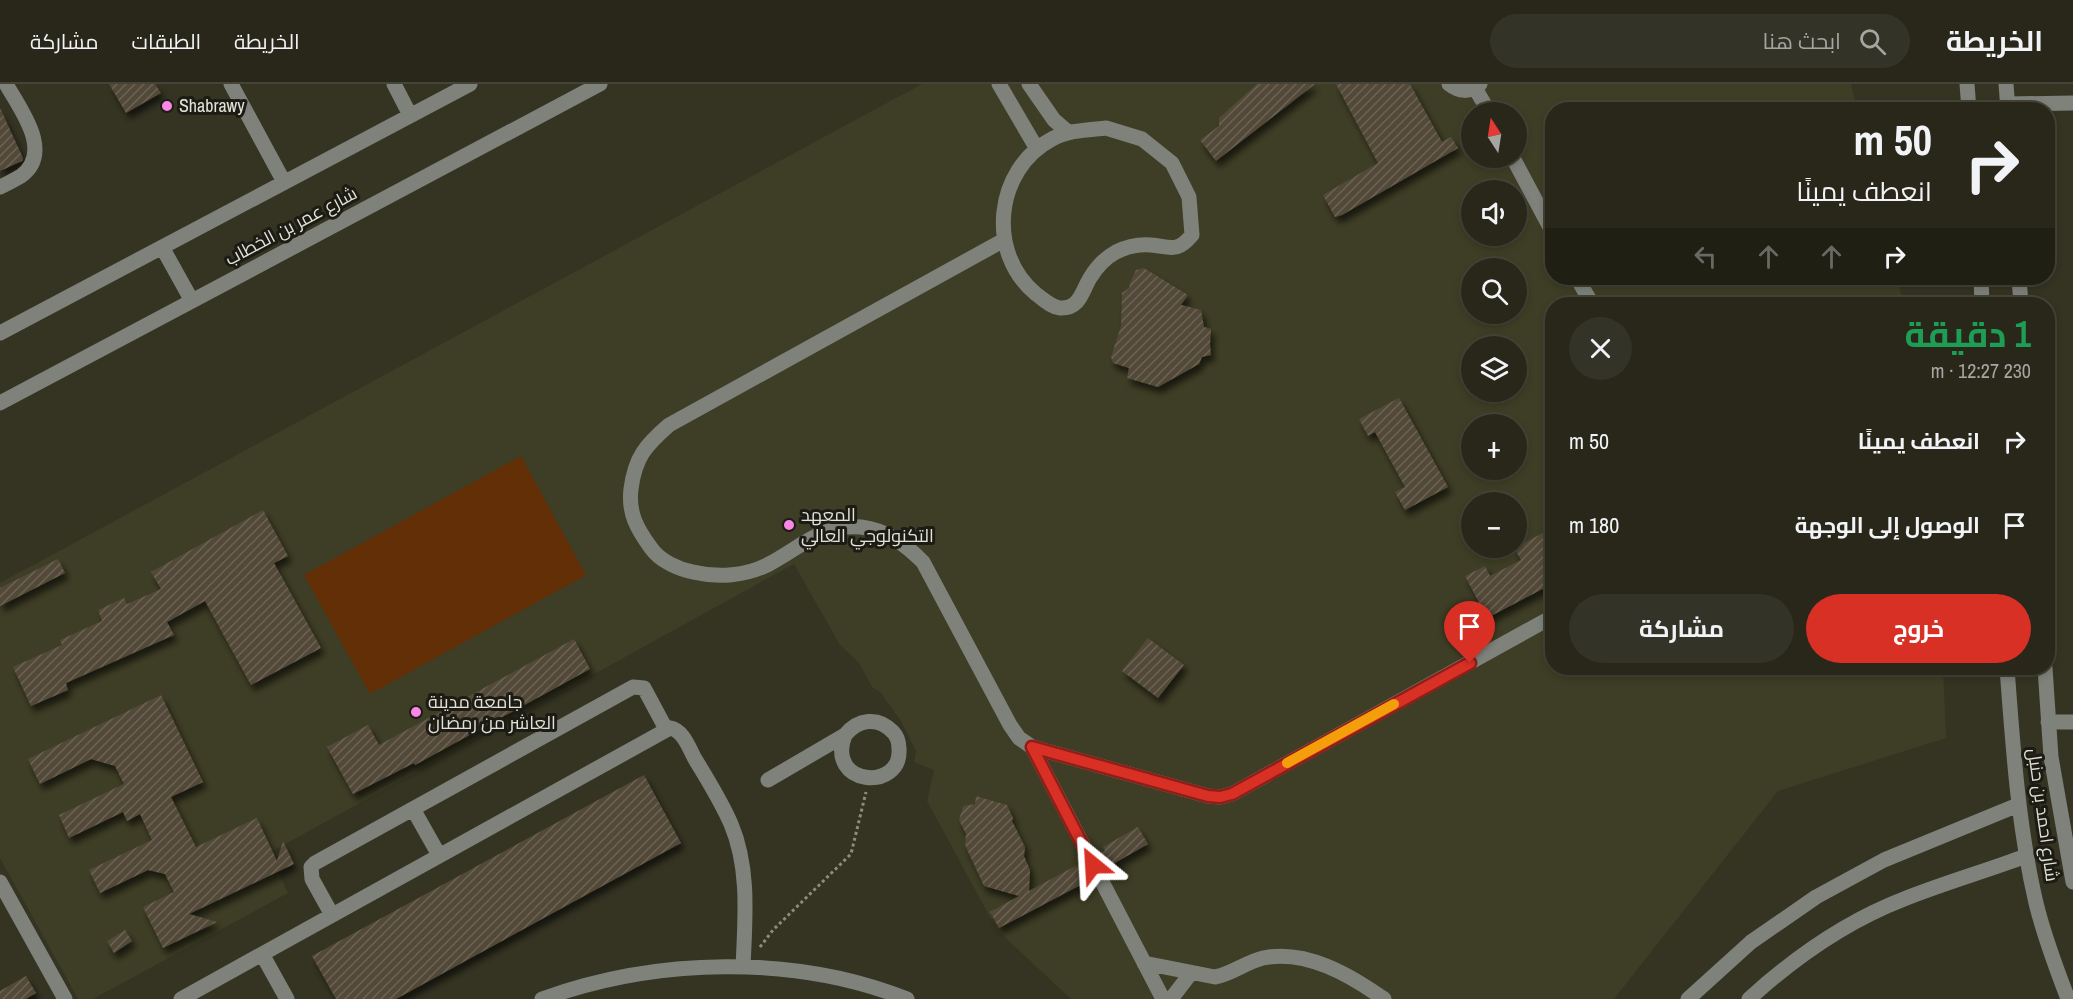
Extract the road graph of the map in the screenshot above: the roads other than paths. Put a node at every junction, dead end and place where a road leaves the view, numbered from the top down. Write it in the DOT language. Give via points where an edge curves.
graph roads {
  1 [pos="231,84"];
  2 [pos="393,84"];
  3 [pos="470,84"];
  4 [pos="600,84"];
  5 [pos="999,84"];
  6 [pos="1449,84"];
  7 [pos="1967,84"];
  8 [pos="2006,84"];
  9 [pos="1032,85"];
  10 [pos="1478,86"];
  11 [pos="6,93"];
  12 [pos="1485,102"];
  13 [pos="1968,102"];
  14 [pos="2008,102"];
  15 [pos="2073,103"];
  16 [pos="2055,104"];
  17 [pos="410,116"];
  18 [pos="1068,132"];
  19 [pos="1037,149"];
  20 [pos="1518,168"];
  21 [pos="284,182"];
  22 [pos="0,187"];
  23 [pos="1545,218"];
  24 [pos="1004,240"];
  25 [pos="162,247"];
  26 [pos="192,301"];
  27 [pos="0,333"];
  28 [pos="0,403"];
  29 [pos="1545,621"];
  30 [pos="2008,675"];
  31 [pos="2045,675"];
  32 [pos="2048,722"];
  33 [pos="2073,722"];
  34 [pos="666,729"];
  35 [pos="845,735"];
  36 [pos="1032,747"];
  37 [pos="768,780"];
  38 [pos="2018,805"];
  39 [pos="413,809"];
  40 [pos="440,855"];
  41 [pos="2026,856"];
  42 [pos="0,882"];
  43 [pos="2073,882"];
  44 [pos="332,915"];
  45 [pos="262,954"];
  46 [pos="1144,963"];
  47 [pos="743,967"];
  48 [pos="1191,973"];
  49 [pos="65,999"];
  50 [pos="181,999"];
  51 [pos="287,999"];
  52 [pos="542,999"];
  53 [pos="907,999"];
  54 [pos="1163,999"];
  55 [pos="1171,999"];
  56 [pos="1384,999"];
  57 [pos="1688,999"];
  58 [pos="1749,999"];
  59 [pos="2068,999"];
  1 -- 21 [label="street"];
  2 -- 17 [label="street"];
  3 -- 17 [label="street"];
  4 -- 26 [label="street, شارع عمر بن الخطاب"];
  5 -- 19 [label="street"];
  6 -- 10 [label="street" via="1459,90"];
  7 -- 13 [label="street"];
  8 -- 14 [label="street"];
  9 -- 18 [label="street" via="1054,120"];
  10 -- 12 [label="street"];
  11 -- 22 [label="street" via="35,145 29,167"];
  15 -- 16 [label="street"];
  17 -- 21 [label="street"];
  18 -- 19 [label="street"];
  18 -- 24 [label="street" via="1106,128 1142,139 1165,157 1189,197 1192,235 1177,248 1131,246 1114,253 1089,279 1083,296 1072,305 1059,308 1027,286 1012,265"];
  19 -- 24 [label="street" via="1015,175 1004,206"];
  20 -- 23 [label="street"];
  21 -- 25 [label="street"];
  24 -- 36 [label="street" via="669,425 642,453 633,471 630,500 637,529 655,554 680,570 709,576 739,574 768,565 813,536 837,528 861,527 885,533 906,545 923,562 1010,725"];
  25 -- 26 [label="street"];
  25 -- 27 [label="street"];
  26 -- 28 [label="street, شارع عمر بن الخطاب"];
  29 -- 36 [label="street" via="1232,794 1220,797"];
  30 -- 38 [label="street, شارع احمد بن حنبل"];
  31 -- 32 [label="street, شارع احمد بن حنبل"];
  32 -- 33 [label="street"];
  32 -- 43 [label="street, شارع احمد بن حنبل"];
  34 -- 39 [label="street" via="644,688 633,687"];
  34 -- 40 [label="street"];
  34 -- 47 [label="street" via="674,728 680,733 731,825 742,861"];
  35 -- 35 [label="street" via="864,721 886,724 899,742 900,752 892,770 870,779 850,771 842,754"];
  35 -- 37 [label="street"];
  36 -- 46 [label="street"];
  38 -- 41 [label="street, شارع احمد بن حنبل"];
  38 -- 57 [label="street" via="1884,860 1816,897 1752,942"];
  39 -- 40 [label="street"];
  39 -- 44 [label="street" via="311,867 312,879"];
  40 -- 44 [label="street"];
  41 -- 58 [label="street" via="1902,899 1838,932 1778,973"];
  41 -- 59 [label="street, شارع احمد بن حنبل" via="2045,934"];
  42 -- 49 [label="street"];
  44 -- 45 [label="street"];
  45 -- 50 [label="street"];
  45 -- 51 [label="street"];
  46 -- 48 [label="street"];
  46 -- 54 [label="street"];
  47 -- 52 [label="street" via="680,968 623,976"];
  47 -- 53 [label="street" via="813,974"];
  48 -- 55 [label="street"];
  48 -- 56 [label="street" via="1215,977 1260,959 1296,957 1349,976"];
}
